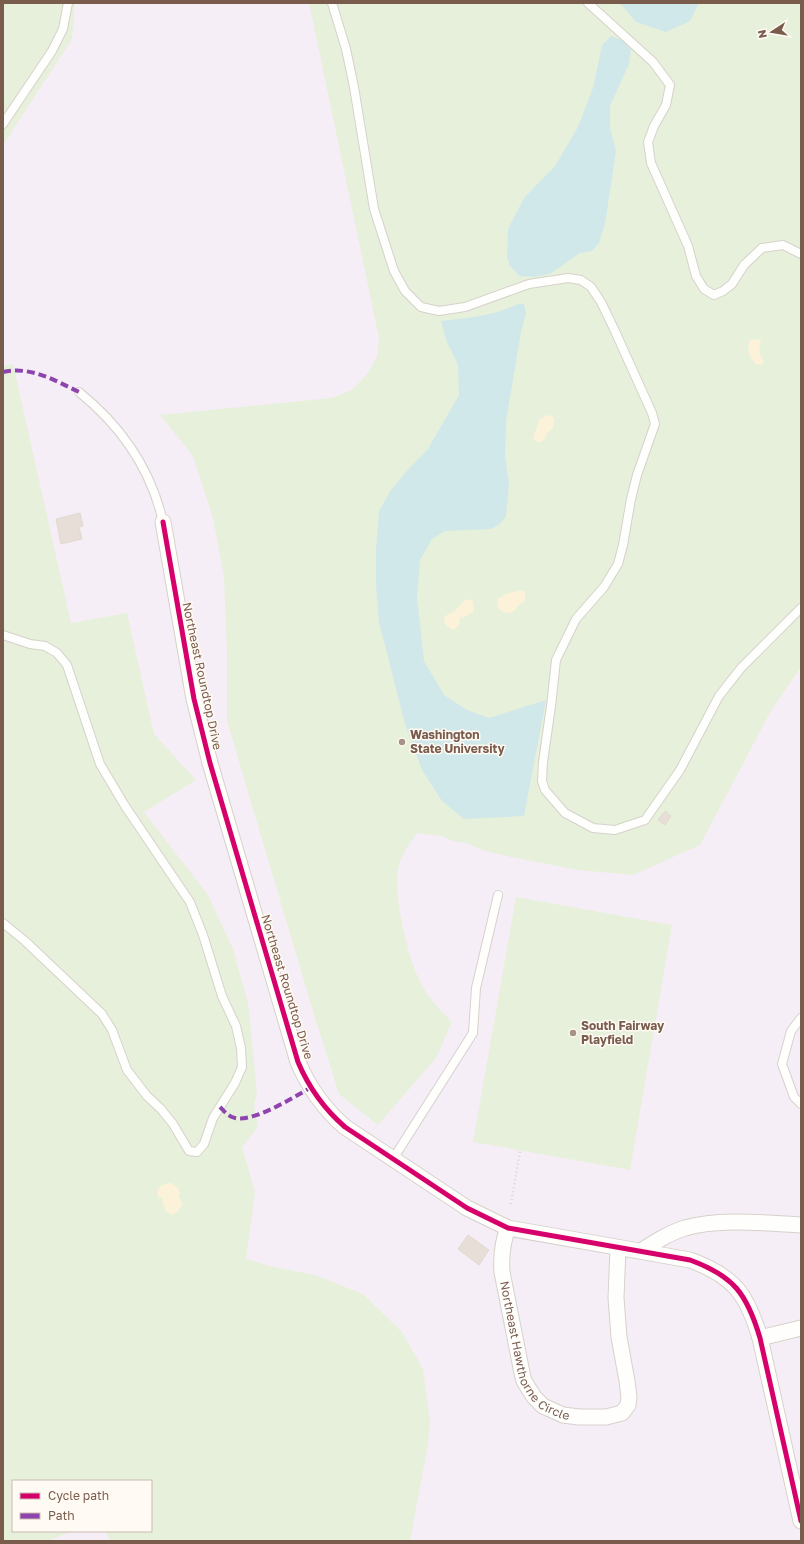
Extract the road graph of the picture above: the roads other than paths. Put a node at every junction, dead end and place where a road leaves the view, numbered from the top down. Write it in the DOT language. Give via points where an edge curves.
graph roads {
  1 [pos="68,3"];
  2 [pos="332,3"];
  3 [pos="588,3"];
  4 [pos="3,124"];
  5 [pos="801,254"];
  6 [pos="79,392"];
  7 [pos="163,522"];
  8 [pos="801,608"];
  9 [pos="3,635"];
  10 [pos="498,895"];
  11 [pos="3,923"];
  12 [pos="801,1018"];
  13 [pos="801,1104"];
  14 [pos="393,1159"];
  15 [pos="801,1224"];
  16 [pos="508,1228"];
  17 [pos="618,1248"];
  18 [pos="641,1251"];
  19 [pos="801,1328"];
  20 [pos="760,1338"];
  21 [pos="801,1521"];
  1 -- 4 [label="lane" via="63,29 52,51"];
  2 -- 8 [label="lane" via="354,87 374,209 394,270 405,291 421,307 439,311 465,307 529,284 568,278 581,280 591,287 601,302 652,413 654,424 637,475 618,564 604,587 576,620 556,660 543,762 542,781 545,790 565,813 593,828 615,830 645,820 680,770 719,696 741,668"];
  3 -- 5 [label="lane" via="653,62 670,85 666,105 648,142 651,163 688,246 696,276 704,289 714,294 723,291 762,248 783,244"];
  6 -- 7 [label="lane, Northeast Roundtop Drive" via="120,432 138,459 151,483"];
  7 -- 14 [label="street, Northeast Roundtop Drive" via="194,699 298,1062 310,1088 331,1115"];
  9 -- 11 [label="lane" via="45,646 57,653 67,665 100,764 125,806 190,902 203,935 222,996 236,1026 242,1067 213,1118 204,1144 197,1152 189,1151 173,1124 147,1096 128,1070 112,1030 102,1014"];
  10 -- 14 [label="lane" via="476,988 473,1032"];
  12 -- 13 [label="lane" via="791,1031 782,1064 794,1097"];
  14 -- 16 [label="street, Northeast Roundtop Drive" via="467,1208"];
  15 -- 18 [label="street" via="719,1223 698,1226 676,1232"];
  16 -- 17 [label="street, Northeast Roundtop Drive"];
  16 -- 17 [label="street, Northeast Hawthorne Circle" via="504,1239 502,1272 522,1373 534,1397 543,1406 563,1415 606,1417 622,1413 628,1405 627,1380 618,1337"];
  17 -- 18 [label="street, Northeast Roundtop Drive"];
  18 -- 20 [label="street, Northeast Roundtop Drive" via="690,1260 709,1267 726,1278 745,1298"];
  19 -- 20 [label="street"];
  20 -- 21 [label="street, Northeast Roundtop Drive"];
}
